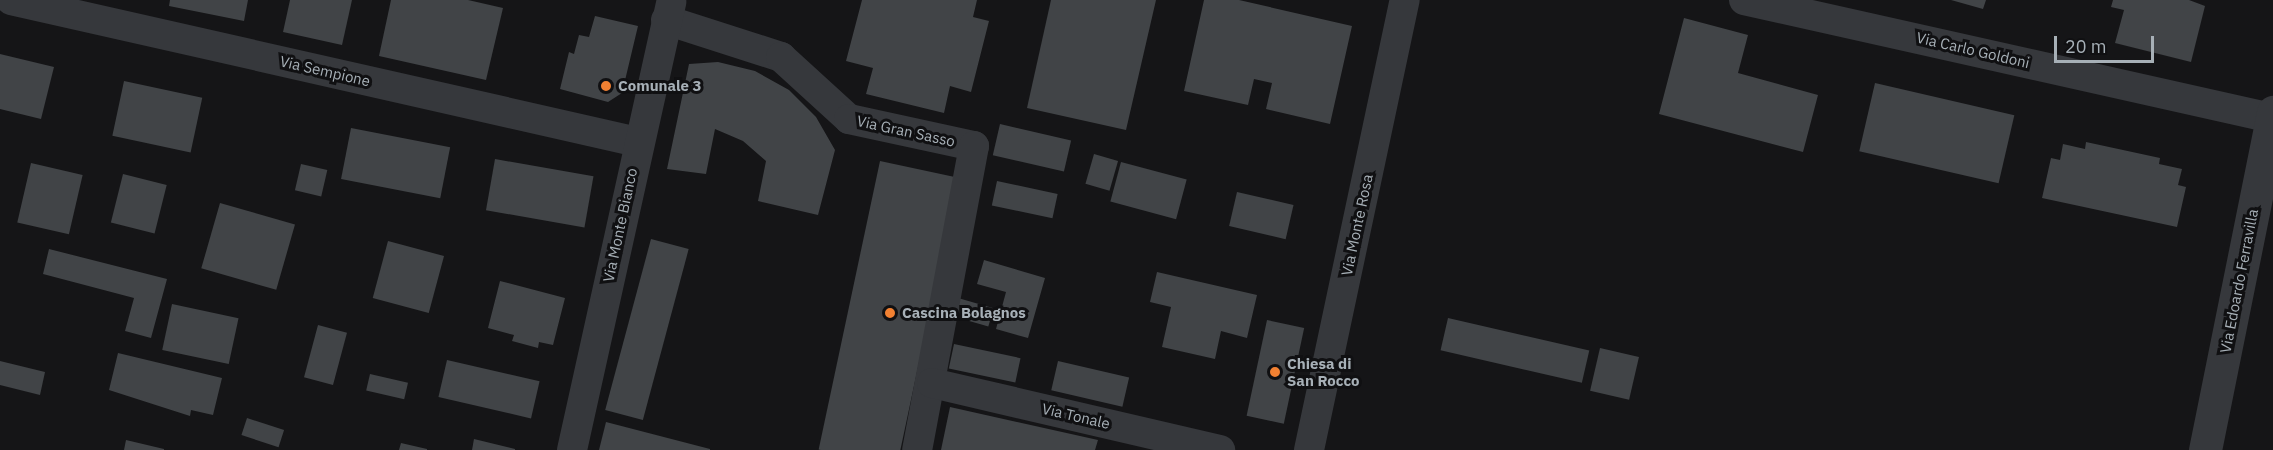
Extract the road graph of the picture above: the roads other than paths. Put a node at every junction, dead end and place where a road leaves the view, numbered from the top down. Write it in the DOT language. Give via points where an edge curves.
graph roads {
  1 [pos="11,0"];
  2 [pos="1405,0"];
  3 [pos="1744,0"];
  4 [pos="669,10"];
  5 [pos="2272,115"];
  6 [pos="638,142"];
  7 [pos="932,383"];
  8 [pos="572,450"];
  9 [pos="917,450"];
  10 [pos="1220,450"];
  11 [pos="1309,450"];
  12 [pos="2205,450"];
  1 -- 6 [label="street, Via Sempione"];
  2 -- 11 [label="street, Via Monte Rosa"];
  3 -- 5 [label="street, Via Carlo Goldoni"];
  4 -- 6 [label="street, Via Monte Bianco"];
  4 -- 7 [label="street, Via Gran Sasso" via="781,57 849,119 974,146"];
  5 -- 12 [label="street, Via Edoardo Ferravilla"];
  6 -- 8 [label="street, Via Monte Bianco"];
  7 -- 9 [label="street, Via Gran Sasso"];
  7 -- 10 [label="street, Via Tonale"];
}
